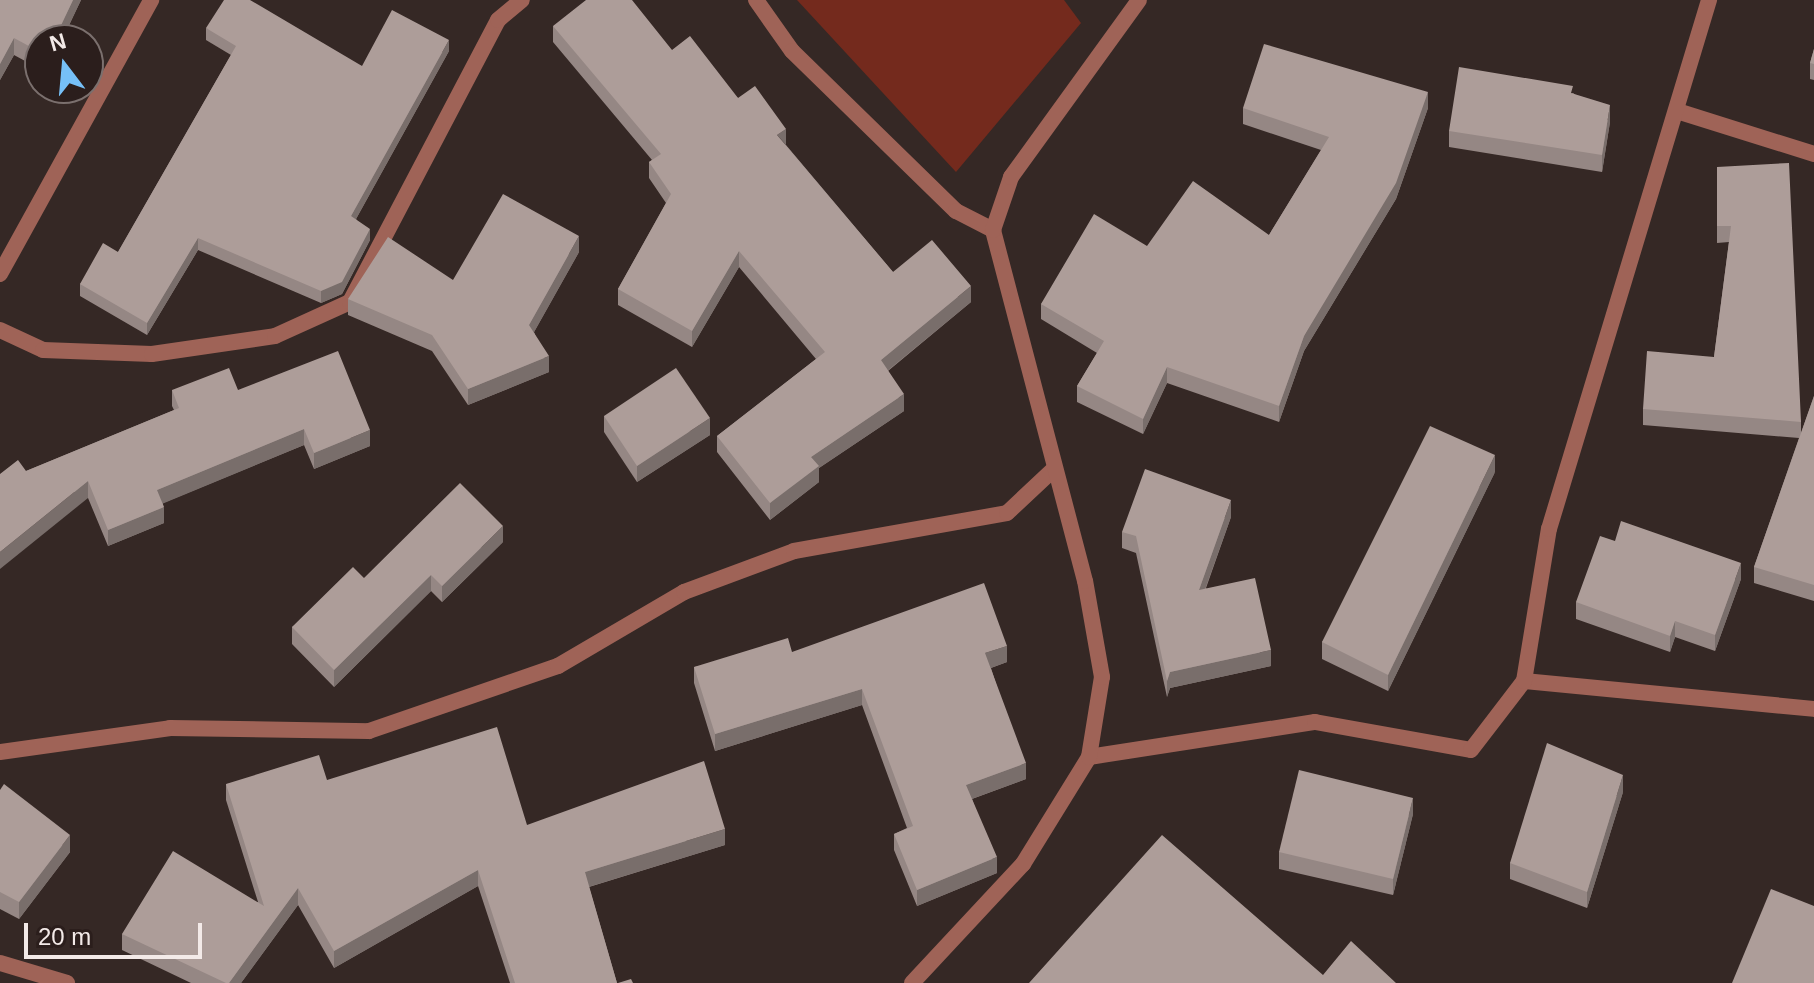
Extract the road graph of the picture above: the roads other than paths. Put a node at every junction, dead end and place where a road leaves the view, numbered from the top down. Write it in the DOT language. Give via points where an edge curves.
graph roads {
  1 [pos="151,0"];
  2 [pos="522,0"];
  3 [pos="756,0"];
  4 [pos="1139,0"];
  5 [pos="1709,0"];
  6 [pos="1677,111"];
  7 [pos="1814,154"];
  8 [pos="993,230"];
  9 [pos="0,274"];
  10 [pos="0,330"];
  11 [pos="1053,470"];
  12 [pos="1524,681"];
  13 [pos="1814,709"];
  14 [pos="0,752"];
  15 [pos="1089,757"];
  16 [pos="0,963"];
  17 [pos="67,983"];
  18 [pos="912,983"];
  1 -- 9 [label="street"];
  2 -- 10 [label="street" via="498,20 350,302 275,336 152,354 43,350"];
  3 -- 8 [label="street" via="792,51 945,201"];
  4 -- 8 [label="street" via="1011,177"];
  5 -- 6 [label="street"];
  6 -- 7 [label="street"];
  6 -- 12 [label="street" via="1549,529"];
  8 -- 11 [label="street"];
  11 -- 14 [label="street" via="1007,513 794,551 684,592 558,666 369,731 170,728"];
  11 -- 15 [label="street" via="1085,581 1102,677"];
  12 -- 13 [label="street"];
  12 -- 15 [label="street" via="1471,750 1315,722"];
  15 -- 18 [label="street" via="1023,864"];
  16 -- 17 [label="street"];
}
